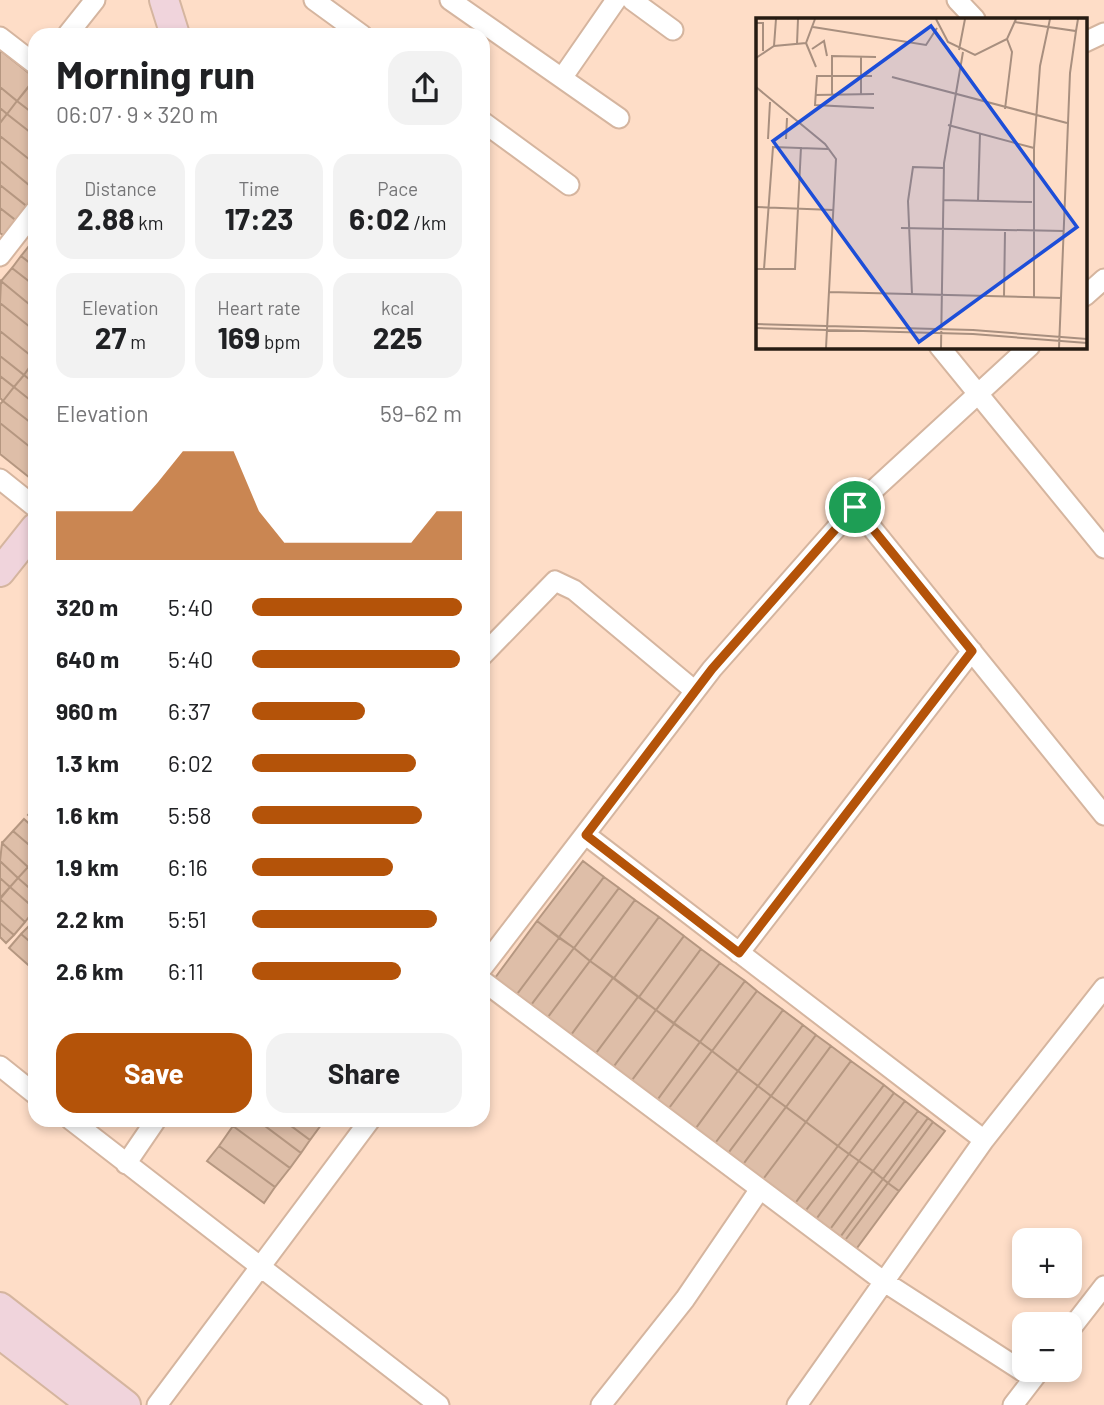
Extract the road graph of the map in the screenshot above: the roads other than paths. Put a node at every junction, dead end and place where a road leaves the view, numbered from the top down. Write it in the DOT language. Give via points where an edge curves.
graph roads {
  1 [pos="95,0"];
  2 [pos="164,0"];
  3 [pos="314,0"];
  4 [pos="450,0"];
  5 [pos="615,0"];
  6 [pos="632,0"];
  7 [pos="957,0"];
  8 [pos="974,18"];
  9 [pos="73,28"];
  10 [pos="173,28"];
  11 [pos="352,28"];
  12 [pos="673,30"];
  13 [pos="1104,33"];
  14 [pos="0,37"];
  15 [pos="1086,42"];
  16 [pos="28,59"];
  17 [pos="562,78"];
  18 [pos="618,118"];
  19 [pos="490,127"];
  20 [pos="569,185"];
  21 [pos="28,220"];
  22 [pos="0,256"];
  23 [pos="1104,279"];
  24 [pos="1086,295"];
  25 [pos="940,348"];
  26 [pos="1028,348"];
  27 [pos="976,396"];
  28 [pos="0,479"];
  29 [pos="28,501"];
  30 [pos="855,507"];
  31 [pos="28,537"];
  32 [pos="1104,548"];
  33 [pos="0,572"];
  34 [pos="490,648"];
  35 [pos="972,651"];
  36 [pos="695,691"];
  37 [pos="1104,814"];
  38 [pos="586,835"];
  39 [pos="739,953"];
  40 [pos="490,958"];
  41 [pos="490,986"];
  42 [pos="1104,988"];
  43 [pos="0,1066"];
  44 [pos="28,1088"];
  45 [pos="80,1127"];
  46 [pos="151,1127"];
  47 [pos="365,1127"];
  48 [pos="984,1140"];
  49 [pos="126,1164"];
  50 [pos="760,1189"];
  51 [pos="260,1269"];
  52 [pos="883,1281"];
  53 [pos="1104,1286"];
  54 [pos="0,1307"];
  55 [pos="1082,1314"];
  56 [pos="0,1334"];
  57 [pos="1012,1359"];
  58 [pos="1031,1382"];
  59 [pos="92,1405"];
  60 [pos="126,1405"];
  61 [pos="157,1405"];
  62 [pos="439,1405"];
  63 [pos="601,1405"];
  64 [pos="797,1405"];
  65 [pos="1013,1405"];
  1 -- 9 [label="street"];
  2 -- 10 [label="street"];
  3 -- 11 [label="street"];
  4 -- 17 [label="street"];
  5 -- 17 [label="street"];
  6 -- 12 [label="street"];
  7 -- 8 [label="street"];
  13 -- 15 [label="street"];
  14 -- 16 [label="street"];
  17 -- 18 [label="street"];
  19 -- 20 [label="street"];
  21 -- 22 [label="street"];
  23 -- 24 [label="street"];
  25 -- 27 [label="street"];
  26 -- 27 [label="street"];
  27 -- 30 [label="street"];
  27 -- 32 [label="street"];
  28 -- 29 [label="street"];
  30 -- 35 [label="street"];
  30 -- 36 [label="street"];
  31 -- 33 [label="street"];
  34 -- 36 [label="street" via="555,582 574,590"];
  35 -- 37 [label="street"];
  35 -- 39 [label="street"];
  36 -- 38 [label="street"];
  38 -- 39 [label="street"];
  38 -- 40 [label="street"];
  39 -- 48 [label="street"];
  41 -- 50 [label="street"];
  42 -- 48 [label="street"];
  43 -- 44 [label="street"];
  45 -- 49 [label="street"];
  46 -- 49 [label="street"];
  47 -- 51 [label="street"];
  48 -- 52 [label="street"];
  49 -- 51 [label="street"];
  50 -- 52 [label="street"];
  50 -- 63 [label="street" via="685,1298"];
  51 -- 61 [label="street"];
  51 -- 62 [label="street"];
  52 -- 57 [label="street"];
  52 -- 64 [label="street"];
  53 -- 55 [label="street"];
  54 -- 60 [label="street"];
  56 -- 59 [label="street"];
  58 -- 65 [label="street"];
}
